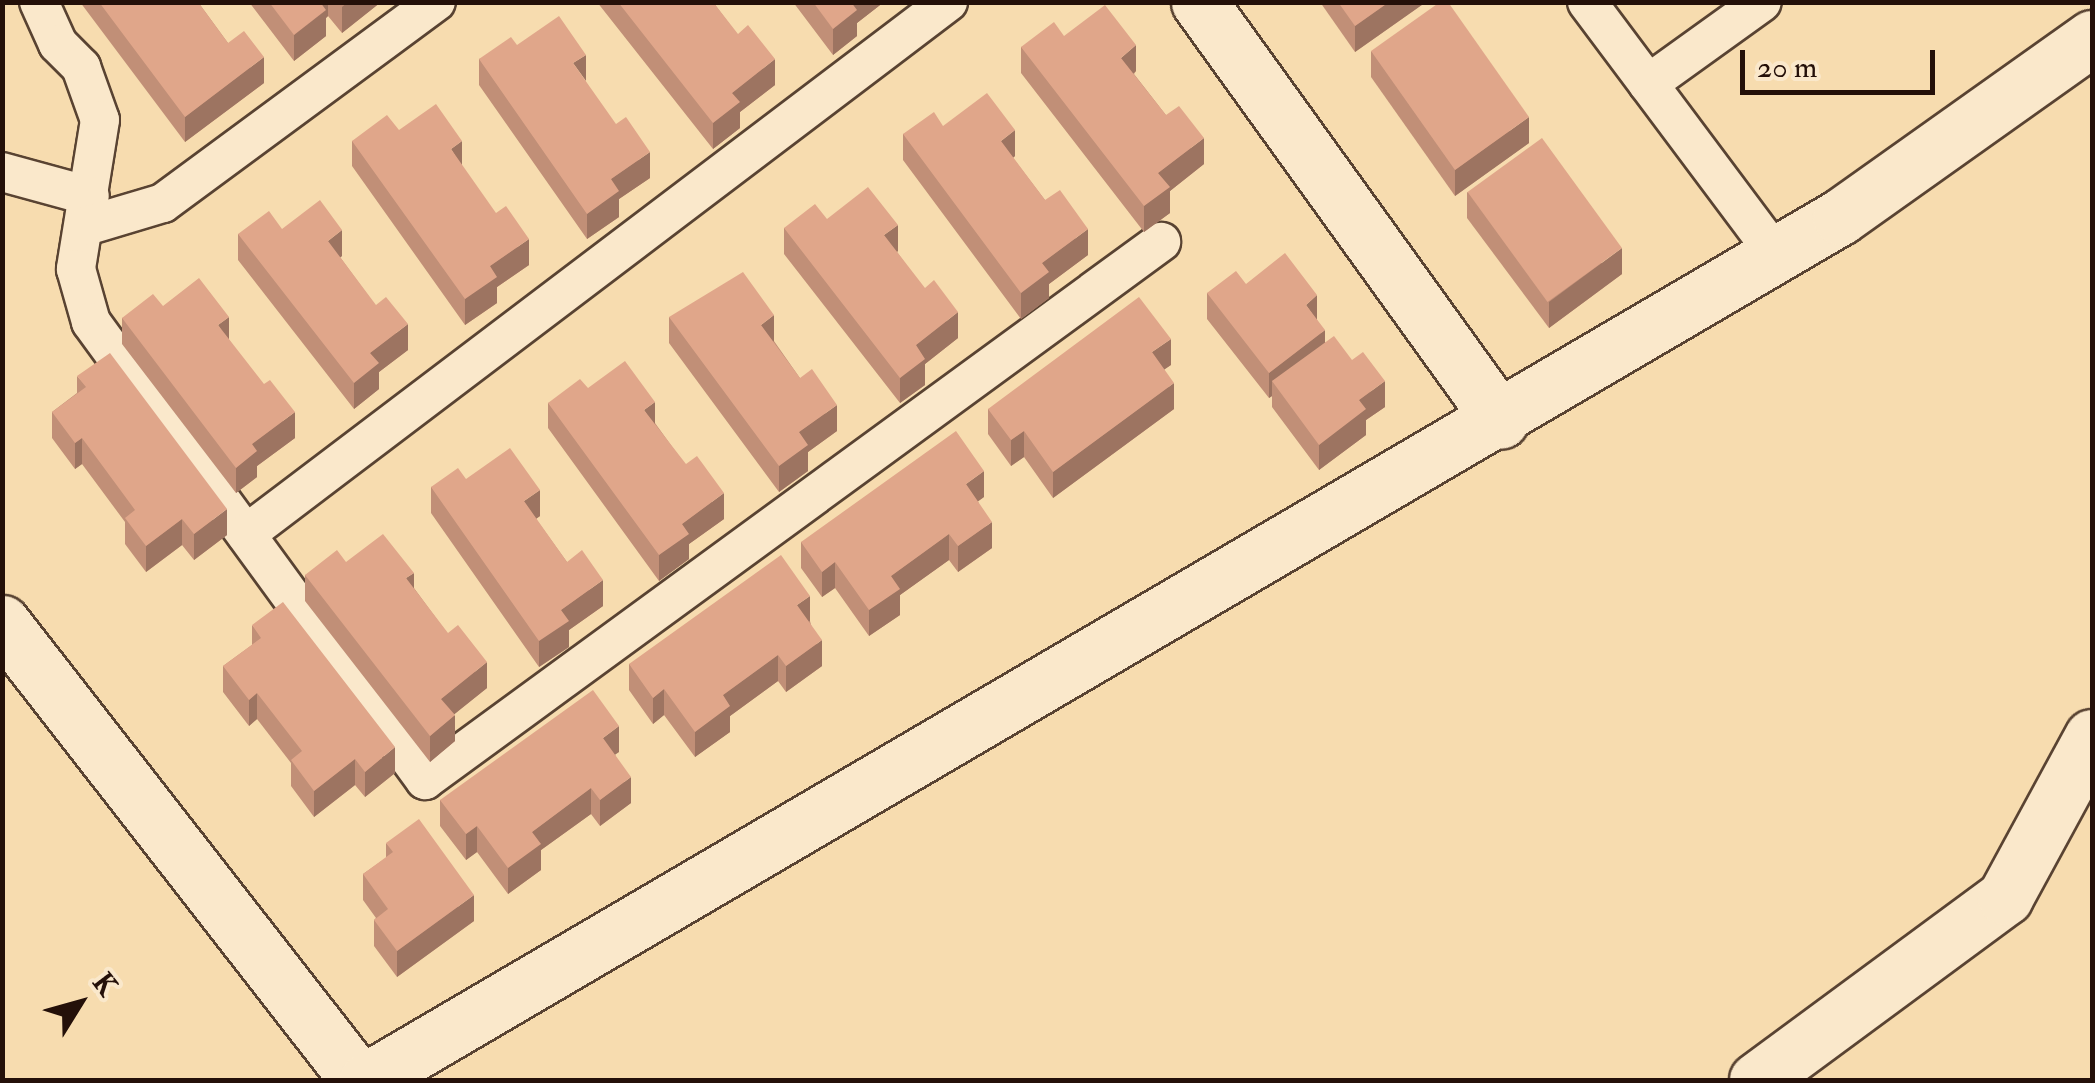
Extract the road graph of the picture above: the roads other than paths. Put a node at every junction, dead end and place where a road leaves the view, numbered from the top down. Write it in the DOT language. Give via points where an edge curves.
graph roads {
  1 [pos="39,2"];
  2 [pos="436,2"];
  3 [pos="948,2"];
  4 [pos="1199,2"];
  5 [pos="1587,2"];
  6 [pos="1762,2"];
  7 [pos="2092,38"];
  8 [pos="1648,84"];
  9 [pos="2,172"];
  10 [pos="88,211"];
  11 [pos="1161,242"];
  12 [pos="1776,256"];
  13 [pos="1502,421"];
  14 [pos="246,534"];
  15 [pos="2,623"];
  16 [pos="2092,737"];
  17 [pos="358,1080"];
  18 [pos="367,1080"];
  19 [pos="1757,1080"];
  1 -- 10 [label="lane" via="49,30 95,94 99,155"];
  2 -- 10 [label="lane" via="163,203"];
  3 -- 14 [label="lane"];
  4 -- 13 [label="street"];
  5 -- 8 [label="lane"];
  6 -- 8 [label="lane"];
  7 -- 12 [label="street"];
  8 -- 12 [label="lane"];
  9 -- 10 [label="lane"];
  10 -- 14 [label="lane" via="76,269 92,322"];
  11 -- 14 [label="lane" via="425,780"];
  12 -- 13 [label="street"];
  13 -- 18 [label="street"];
  15 -- 17 [label="street"];
  16 -- 19 [label="street" via="2005,897"];
}
